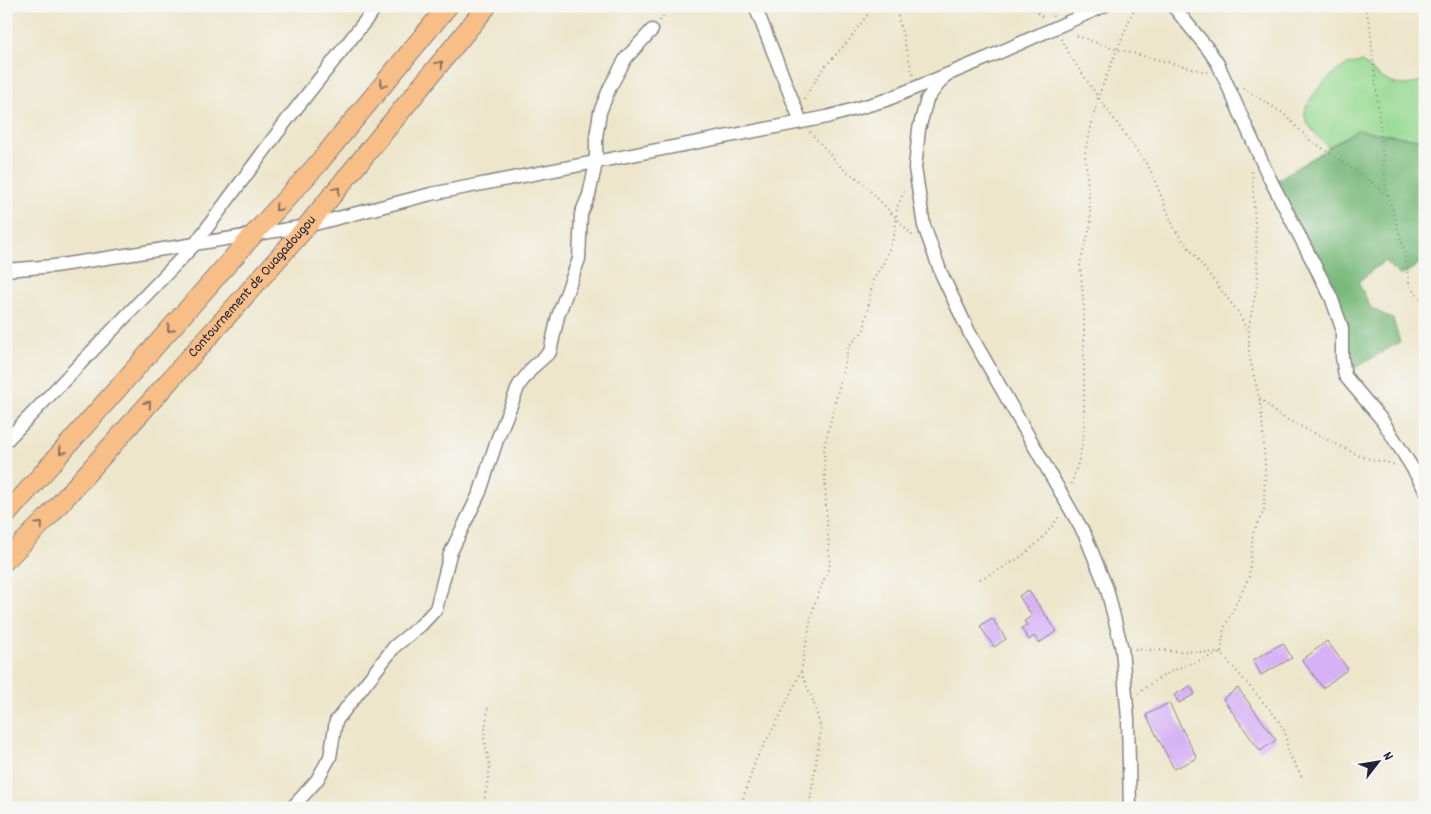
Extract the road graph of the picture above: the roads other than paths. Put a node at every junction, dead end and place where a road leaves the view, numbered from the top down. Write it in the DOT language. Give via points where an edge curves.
graph roads {
  1 [pos="377,6"];
  2 [pos="448,6"];
  3 [pos="487,6"];
  4 [pos="756,6"];
  5 [pos="1104,6"];
  6 [pos="1173,6"];
  7 [pos="652,30"];
  8 [pos="946,75"];
  9 [pos="801,122"];
  10 [pos="596,163"];
  11 [pos="307,226"];
  12 [pos="254,234"];
  13 [pos="196,244"];
  14 [pos="6,270"];
  15 [pos="6,441"];
  16 [pos="1425,490"];
  17 [pos="6,515"];
  18 [pos="6,560"];
  19 [pos="294,806"];
  20 [pos="1130,808"];
  1 -- 13 [label="street" via="286,120"];
  2 -- 12 [label="highway, one-way" via="316,166"];
  11 -- 3 [label="highway, Contournement de Ouagadougou, one-way"];
  4 -- 9 [label="street"];
  5 -- 8 [label="street"];
  6 -- 16 [label="street" via="1218,64 1268,174 1331,297 1342,328 1345,376 1382,420"];
  7 -- 10 [label="street" via="626,58 610,87 600,112"];
  8 -- 9 [label="street" via="886,100"];
  8 -- 20 [label="street" via="927,99 919,129 915,168 924,226 941,273 969,332 1085,535 1107,589 1122,649"];
  9 -- 10 [label="street"];
  10 -- 11 [label="street" via="431,194"];
  10 -- 19 [label="street" via="581,214 579,259 558,316 550,352 519,385 480,492 450,554 436,608 421,625 394,646 336,721 330,758 317,780"];
  11 -- 12 [label="street"];
  18 -- 11 [label="highway, Contournement de Ouagadougou, one-way"];
  12 -- 13 [label="street"];
  12 -- 17 [label="highway, one-way"];
  13 -- 14 [label="street" via="54,266"];
  13 -- 15 [label="street"];
}
